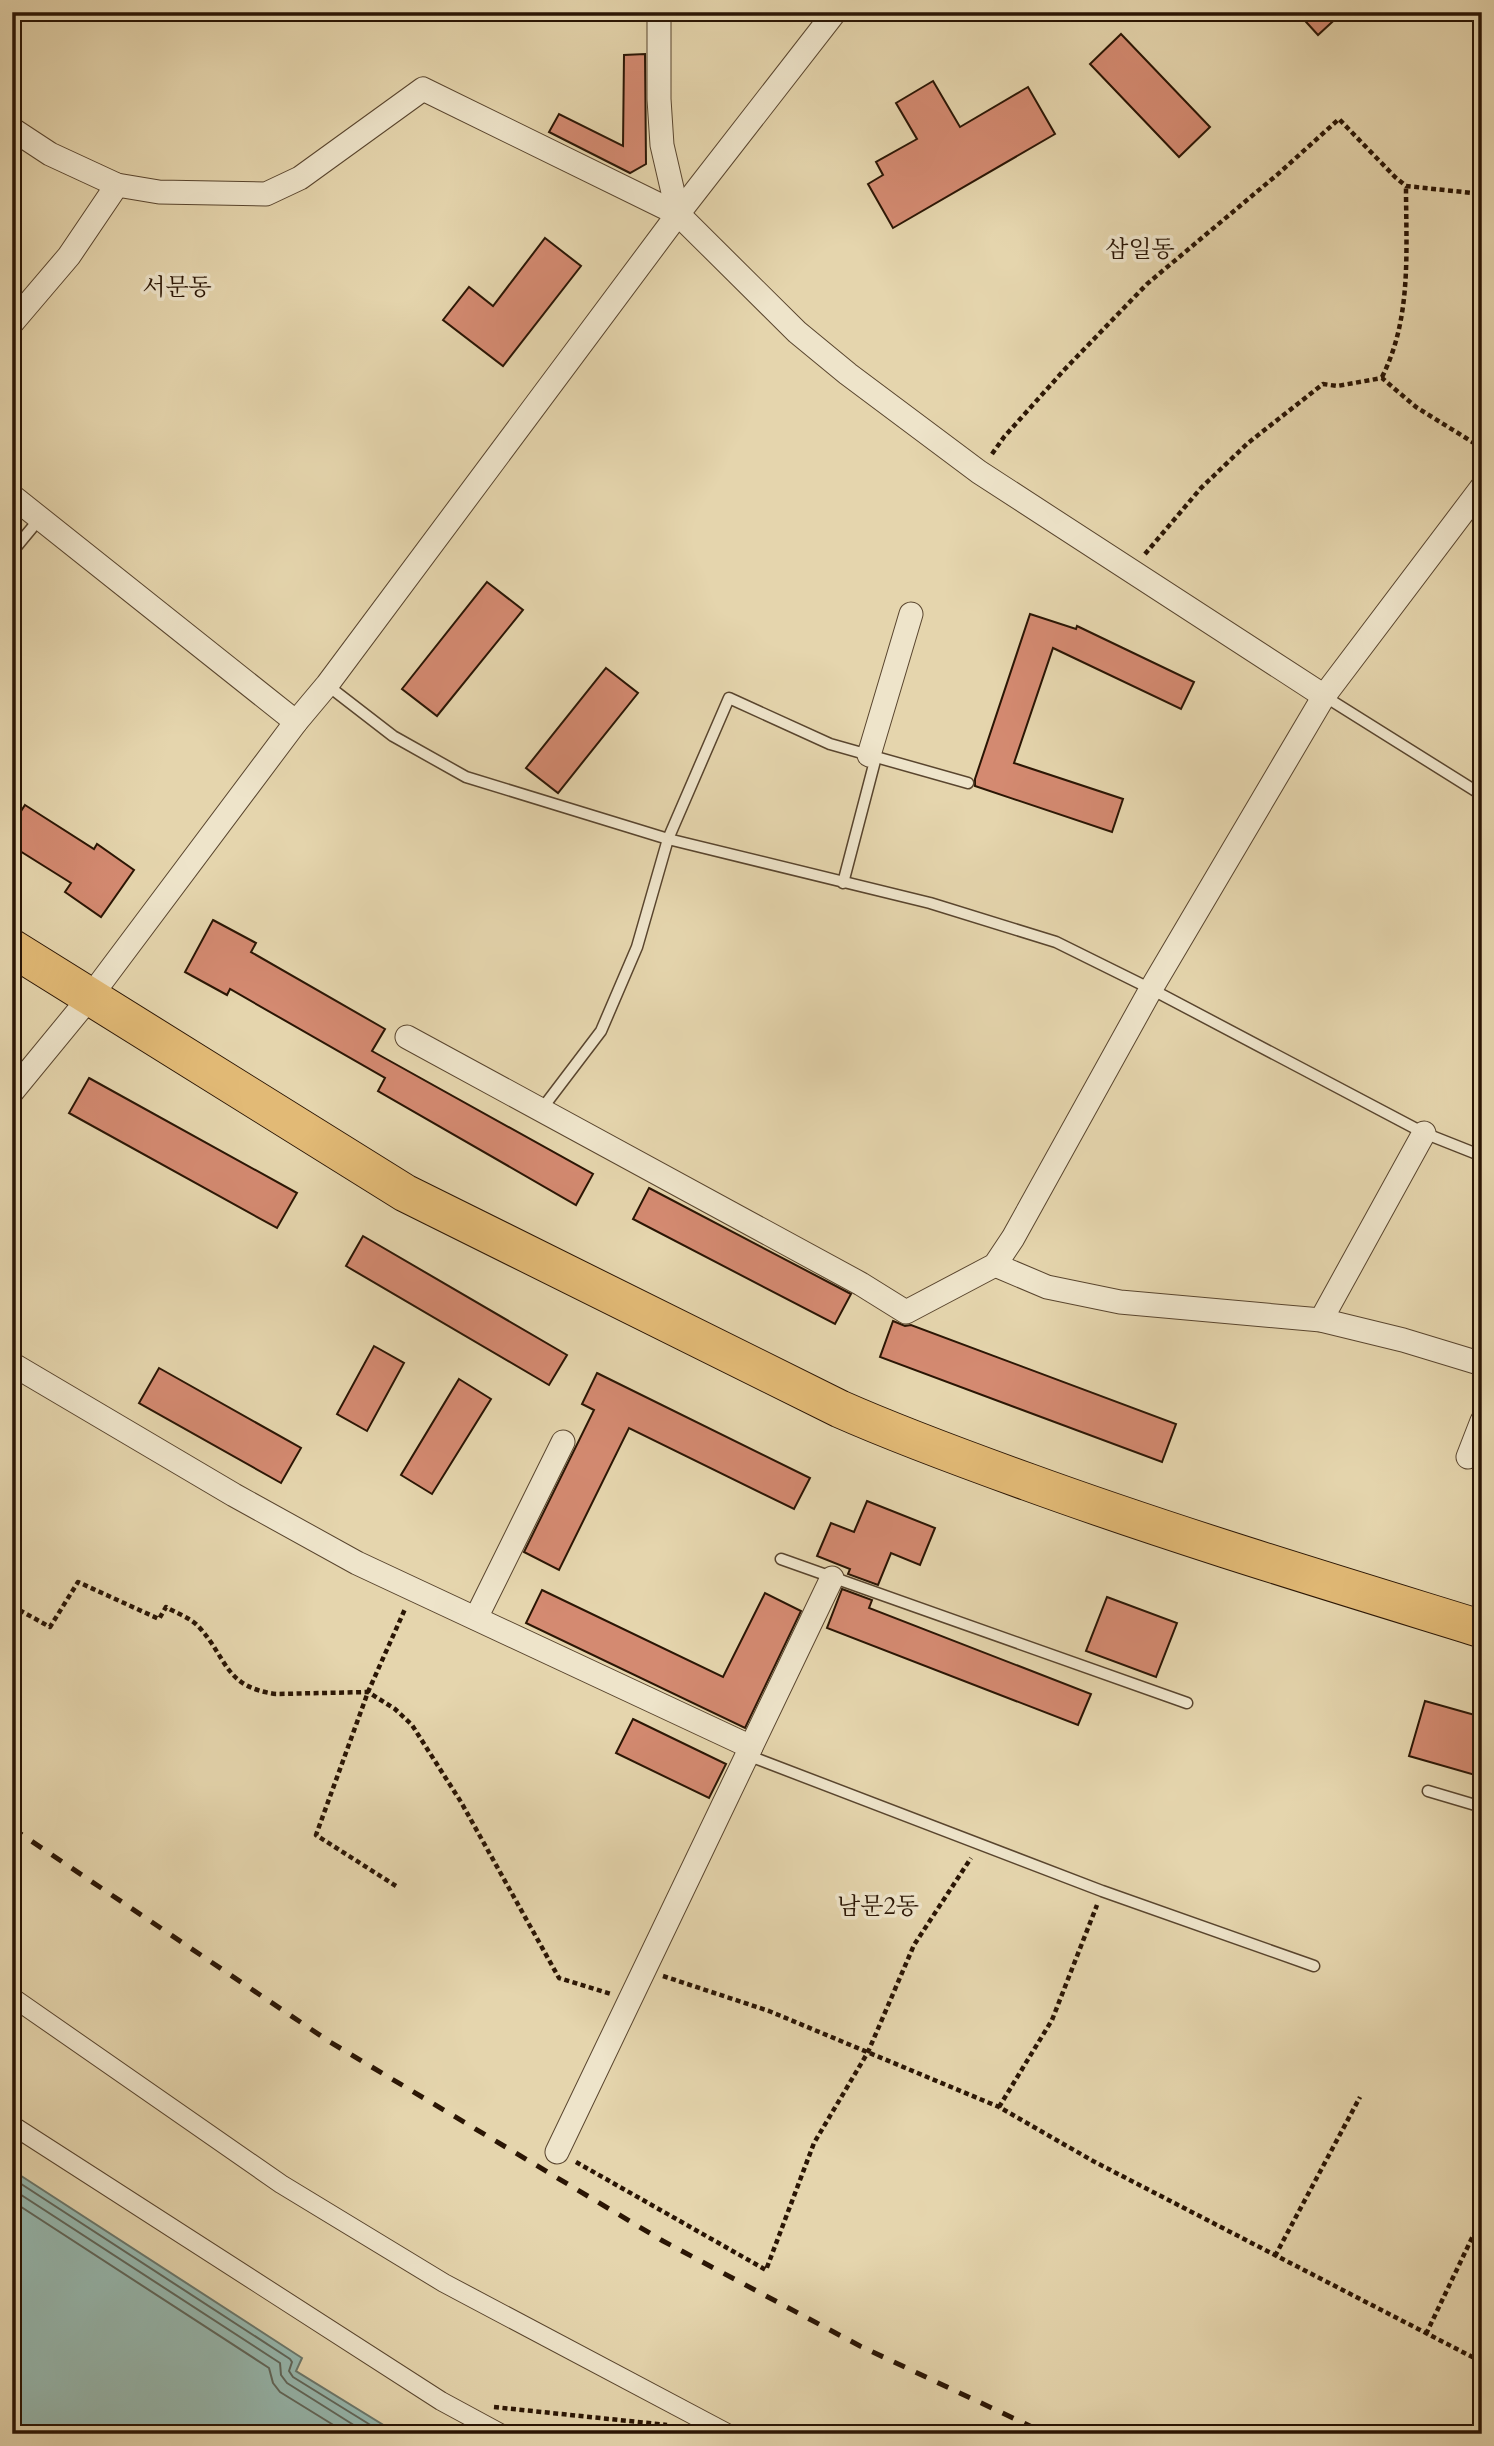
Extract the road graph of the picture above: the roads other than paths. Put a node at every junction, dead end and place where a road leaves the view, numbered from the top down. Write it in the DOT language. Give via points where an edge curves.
graph roads {
  1 [pos="659,12"];
  2 [pos="835,12"];
  3 [pos="12,128"];
  4 [pos="117,185"];
  5 [pos="678,214"];
  6 [pos="12,323"];
  7 [pos="1482,487"];
  8 [pos="12,496"];
  9 [pos="41,517"];
  10 [pos="12,552"];
  11 [pos="911,614"];
  12 [pos="327,685"];
  13 [pos="1324,696"];
  14 [pos="296,722"];
  15 [pos="872,756"];
  16 [pos="968,783"];
  17 [pos="1482,795"];
  18 [pos="668,839"];
  19 [pos="843,883"];
  20 [pos="12,948"];
  21 [pos="1151,989"];
  22 [pos="90,997"];
  23 [pos="407,1037"];
  24 [pos="12,1092"];
  25 [pos="541,1110"];
  26 [pos="1424,1133"];
  27 [pos="1482,1156"];
  28 [pos="995,1265"];
  29 [pos="1321,1320"];
  30 [pos="12,1364"];
  31 [pos="1482,1364"];
  32 [pos="1482,1421"];
  33 [pos="563,1442"];
  34 [pos="1475,1459"];
  35 [pos="781,1559"];
  36 [pos="832,1578"];
  37 [pos="476,1619"];
  38 [pos="1482,1629"];
  39 [pos="1187,1703"];
  40 [pos="749,1751"];
  41 [pos="1428,1791"];
  42 [pos="1482,1807"];
  43 [pos="1314,1966"];
  44 [pos="12,1997"];
  45 [pos="12,2125"];
  46 [pos="557,2152"];
  47 [pos="502,2434"];
  48 [pos="729,2434"];
  1 -- 5 [label="street" via="662,145"];
  2 -- 5 [label="street"];
  3 -- 4 [label="street" via="51,154"];
  4 -- 5 [label="street" via="159,192 266,194 300,178 423,89"];
  4 -- 6 [label="street" via="69,256"];
  5 -- 12 [label="street"];
  5 -- 13 [label="street" via="797,332 979,472"];
  7 -- 13 [label="street"];
  8 -- 9 [label="street"];
  9 -- 10 [label="lane"];
  9 -- 14 [label="street"];
  11 -- 15 [label="street"];
  12 -- 14 [label="street"];
  12 -- 18 [label="lane" via="393,736 466,777"];
  13 -- 17 [label="lane"];
  13 -- 21 [label="street"];
  14 -- 22 [label="street"];
  15 -- 16 [label="lane"];
  15 -- 18 [label="lane" via="830,744 729,698"];
  15 -- 19 [label="lane"];
  18 -- 19 [label="lane"];
  18 -- 25 [label="lane" via="637,947 601,1031"];
  19 -- 21 [label="lane" via="930,903 1056,942"];
  20 -- 22 [label="main road"];
  21 -- 26 [label="lane"];
  21 -- 28 [label="street"];
  22 -- 24 [label="street"];
  22 -- 38 [label="main road" via="405,1193 863,1419 1081,1501"];
  23 -- 25 [label="street"];
  25 -- 28 [label="street" via="906,1312"];
  26 -- 27 [label="lane"];
  26 -- 29 [label="street"];
  28 -- 29 [label="street" via="1047,1287 1120,1302"];
  29 -- 31 [label="street"];
  30 -- 37 [label="street" via="357,1563"];
  32 -- 34 [label="street"];
  33 -- 37 [label="street"];
  35 -- 36 [label="lane"];
  36 -- 39 [label="lane"];
  36 -- 40 [label="street"];
  37 -- 40 [label="street"];
  40 -- 43 [label="lane" via="1102,1891"];
  40 -- 46 [label="street"];
  41 -- 42 [label="lane"];
  44 -- 48 [label="street" via="281,2185 444,2283"];
  45 -- 47 [label="street" via="441,2401"];
}
